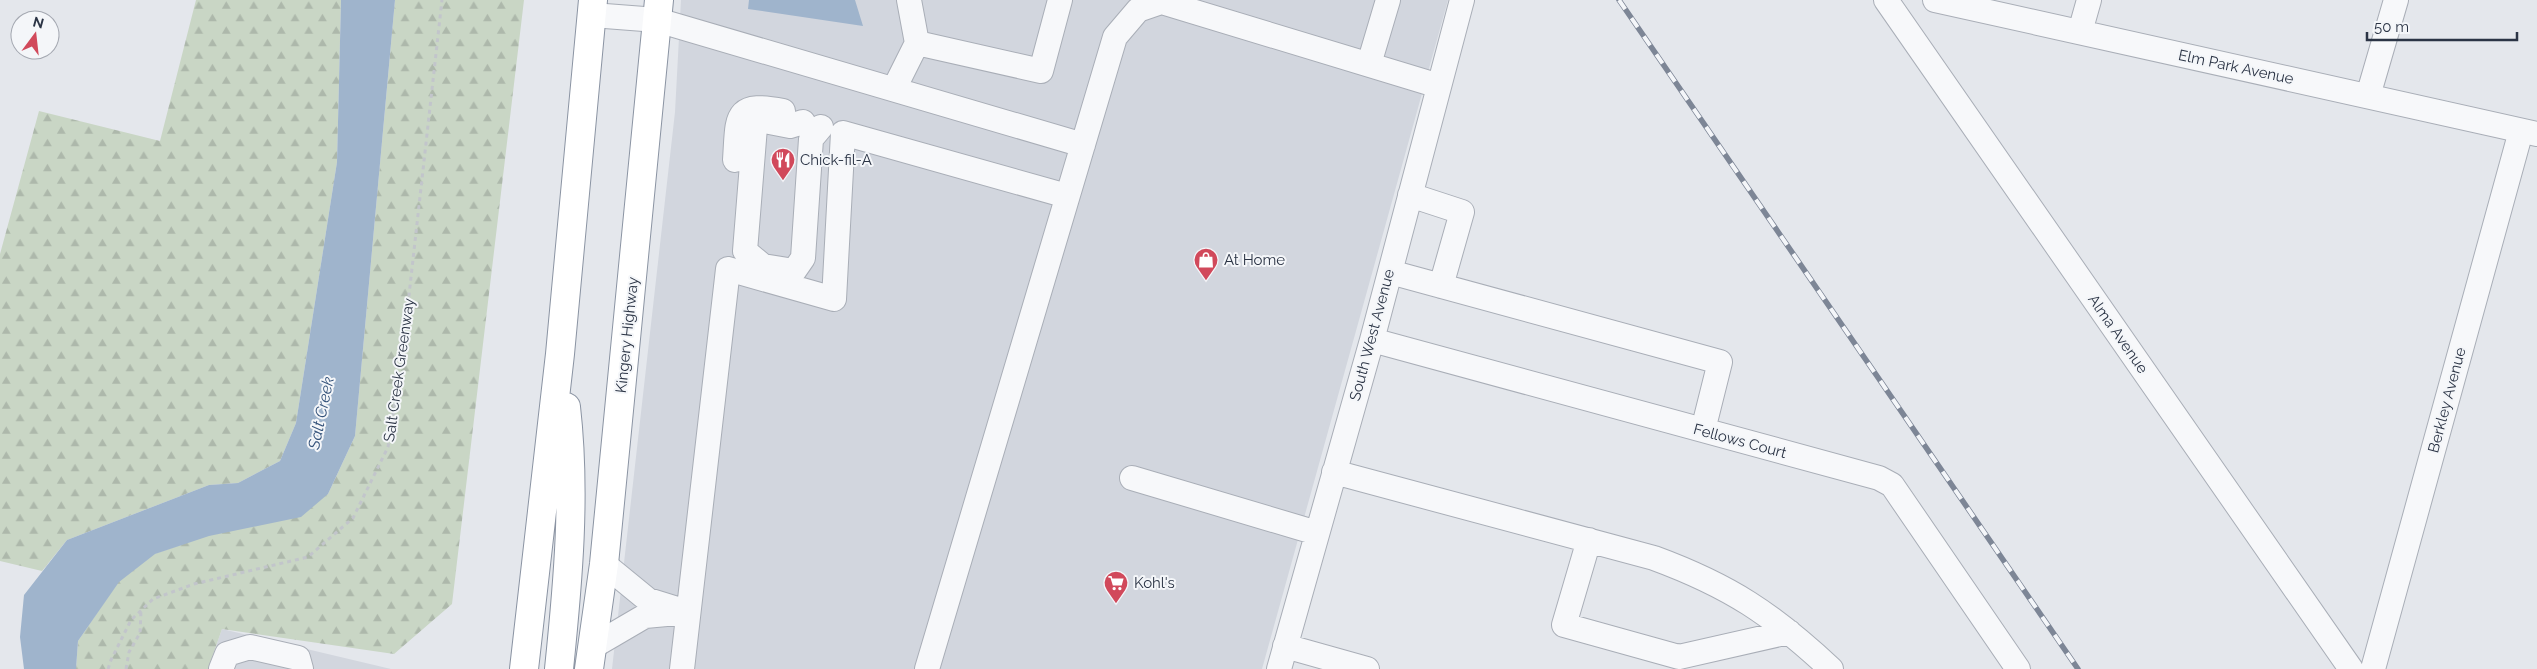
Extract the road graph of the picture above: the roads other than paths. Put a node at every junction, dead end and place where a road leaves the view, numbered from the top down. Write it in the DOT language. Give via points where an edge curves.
graph roads {
  1 [pos="909,0"];
  2 [pos="1060,0"];
  3 [pos="1388,0"];
  4 [pos="1462,0"];
  5 [pos="1886,0"];
  6 [pos="1935,0"];
  7 [pos="2089,0"];
  8 [pos="2396,0"];
  9 [pos="1165,1"];
  10 [pos="1136,5"];
  11 [pos="592,7"];
  12 [pos="658,10"];
  13 [pos="2080,32"];
  14 [pos="917,43"];
  15 [pos="1369,64"];
  16 [pos="1439,86"];
  17 [pos="894,89"];
  18 [pos="2368,96"];
  19 [pos="822,128"];
  20 [pos="2529,132"];
  21 [pos="1083,145"];
  22 [pos="1067,196"];
  23 [pos="1410,196"];
  24 [pos="728,269"];
  25 [pos="1390,272"];
  26 [pos="1441,286"];
  27 [pos="1372,340"];
  28 [pos="560,354"];
  29 [pos="1703,430"];
  30 [pos="1334,472"];
  31 [pos="1132,478"];
  32 [pos="1317,533"];
  33 [pos="1588,540"];
  34 [pos="604,564"];
  35 [pos="688,612"];
  36 [pos="1789,632"];
  37 [pos="1285,646"];
  38 [pos="590,658"];
  39 [pos="221,669"];
  40 [pos="301,669"];
  41 [pos="524,669"];
  42 [pos="559,669"];
  43 [pos="682,669"];
  44 [pos="927,669"];
  45 [pos="1279,669"];
  46 [pos="1367,669"];
  47 [pos="1831,669"];
  48 [pos="2018,669"];
  49 [pos="2351,669"];
  50 [pos="2373,669"];
  1 -- 14 [label="street"];
  2 -- 14 [label="street" via="1041,71"];
  3 -- 15 [label="street"];
  4 -- 16 [label="street, South West Avenue"];
  5 -- 49 [label="street, Alma Avenue"];
  6 -- 13 [label="street, Elm Park Avenue"];
  7 -- 13 [label="street"];
  8 -- 18 [label="street"];
  9 -- 10 [label="street"];
  9 -- 15 [label="street"];
  10 -- 21 [label="street" via="1115,37"];
  11 -- 12 [label="street"];
  11 -- 28 [label="highway"];
  12 -- 17 [label="street"];
  12 -- 34 [label="highway, Kingery Highway"];
  13 -- 18 [label="street, Elm Park Avenue"];
  14 -- 17 [label="street"];
  15 -- 16 [label="street"];
  16 -- 23 [label="street, South West Avenue"];
  17 -- 21 [label="street"];
  18 -- 20 [label="street, Elm Park Avenue"];
  19 -- 19 [label="street" via="764,121 755,127 745,251 763,266 794,270 803,258 811,138"];
  19 -- 22 [label="street"];
  19 -- 24 [label="street" via="790,113 761,107 746,110 738,119"];
  19 -- 24 [label="street" via="834,299"];
  20 -- 50 [label="street, Berkley Avenue"];
  21 -- 22 [label="street"];
  22 -- 44 [label="street"];
  23 -- 25 [label="street, South West Avenue"];
  23 -- 26 [label="street" via="1462,212"];
  24 -- 35 [label="street"];
  25 -- 26 [label="street"];
  25 -- 27 [label="street, South West Avenue"];
  26 -- 29 [label="street" via="1720,362"];
  27 -- 29 [label="street, Fellows Court"];
  27 -- 30 [label="street, South West Avenue"];
  28 -- 41 [label="highway"];
  28 -- 42 [label="highway" via="568,428 570,526 569,581"];
  29 -- 48 [label="street, Fellows Court" via="1879,478 1892,485"];
  30 -- 32 [label="street, South West Avenue"];
  30 -- 33 [label="street"];
  31 -- 32 [label="street"];
  32 -- 37 [label="street, South West Avenue"];
  33 -- 36 [label="street" via="1697,574 1757,607"];
  33 -- 36 [label="street" via="1564,625 1679,658"];
  34 -- 35 [label="street" via="648,600"];
  34 -- 38 [label="highway, Kingery Highway"];
  35 -- 38 [label="street" via="645,616"];
  35 -- 43 [label="street"];
  36 -- 47 [label="street"];
  37 -- 45 [label="street, South West Avenue"];
  37 -- 46 [label="street"];
  39 -- 40 [label="street" via="227,654 250,647 298,658"];
}
